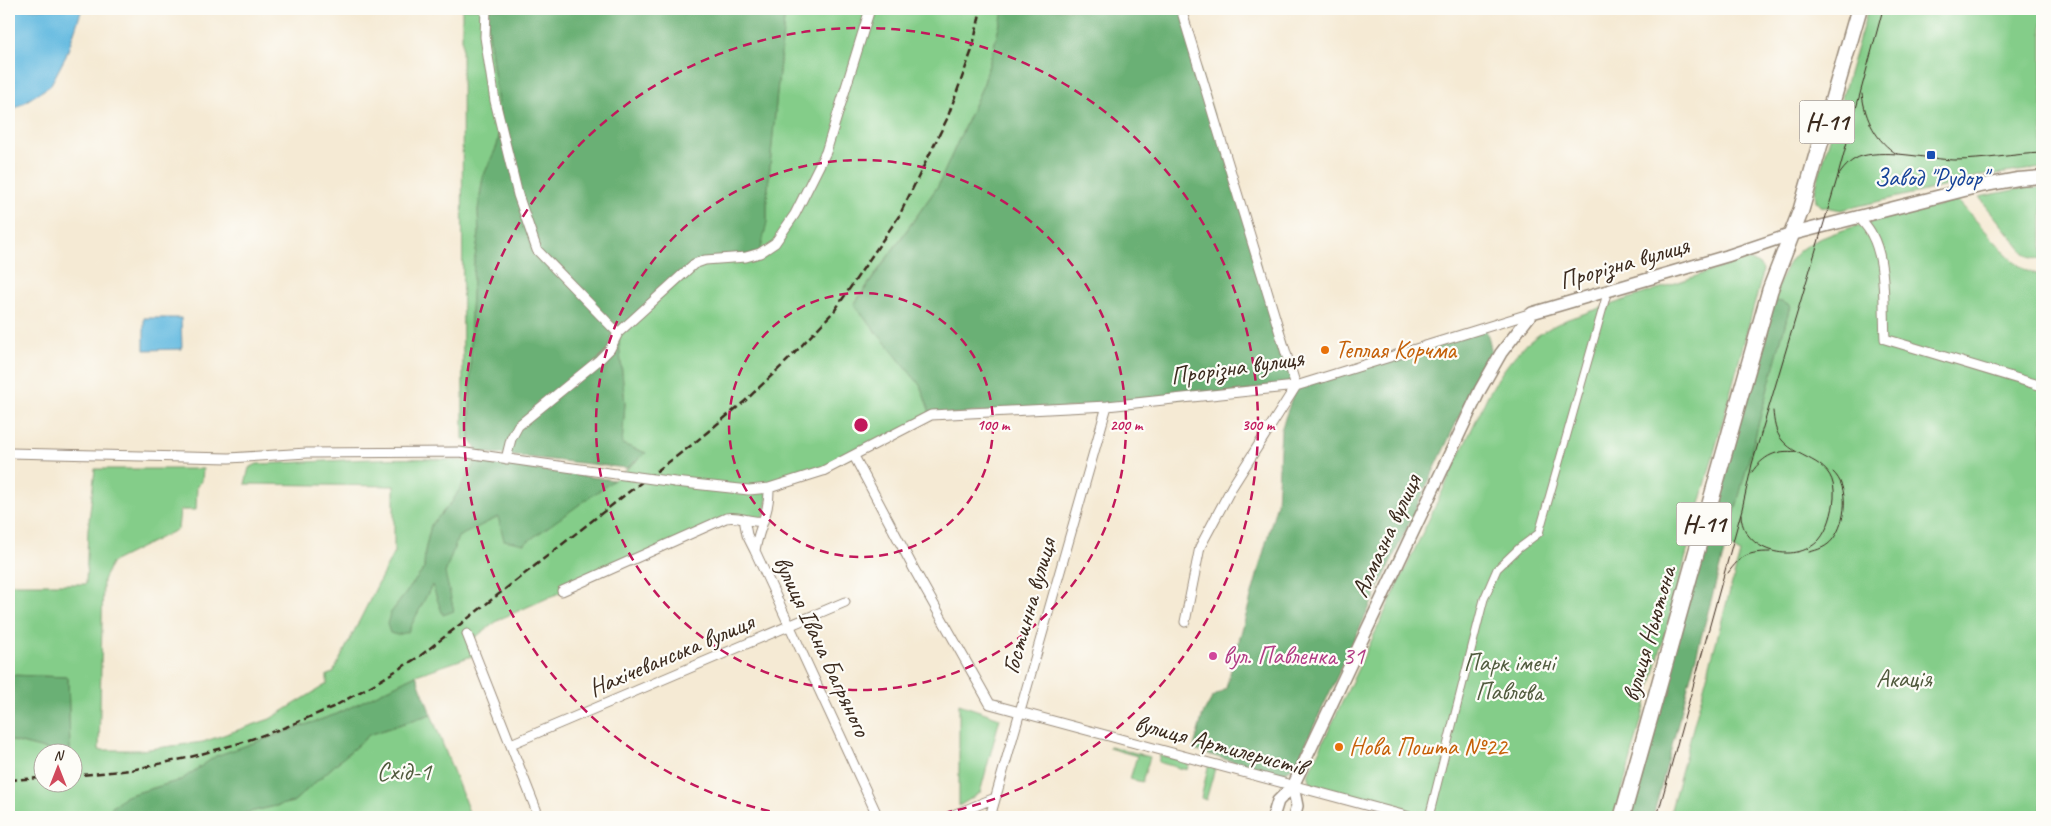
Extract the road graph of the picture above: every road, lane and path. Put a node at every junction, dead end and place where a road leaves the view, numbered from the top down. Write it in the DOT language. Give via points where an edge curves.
graph roads {
  1 [pos="486,9"];
  2 [pos="870,9"];
  3 [pos="1181,9"];
  4 [pos="1859,9"];
  5 [pos="2042,177"];
  6 [pos="1858,216"];
  7 [pos="1792,234"];
  8 [pos="1608,290"];
  9 [pos="1532,313"];
  10 [pos="618,333"];
  11 [pos="1296,386"];
  12 [pos="2042,386"];
  13 [pos="1107,406"];
  14 [pos="9,453"];
  15 [pos="854,456"];
  16 [pos="506,459"];
  17 [pos="769,488"];
  18 [pos="744,519"];
  19 [pos="763,521"];
  20 [pos="755,551"];
  21 [pos="562,591"];
  22 [pos="845,602"];
  23 [pos="1185,622"];
  24 [pos="792,626"];
  25 [pos="467,634"];
  26 [pos="1019,712"];
  27 [pos="511,744"];
  28 [pos="1294,786"];
  29 [pos="995,798"];
  30 [pos="539,817"];
  31 [pos="878,817"];
  32 [pos="948,817"];
  33 [pos="990,817"];
  34 [pos="1274,817"];
  35 [pos="1294,817"];
  36 [pos="1410,817"];
  37 [pos="1429,817"];
  38 [pos="1622,817"];
  1 -- 10 [label="street" via="485,37 495,101 518,195 537,250"];
  2 -- 10 [label="street" via="826,152 796,214 775,244 746,257 694,264"];
  3 -- 11 [label="street"];
  4 -- 7 [label="main road, Н-11"];
  5 -- 6 [label="main road, Прорізна вулиця" via="1980,186"];
  6 -- 7 [label="main road, Прорізна вулиця"];
  6 -- 12 [label="street" via="1872,234 1879,254 1885,339"];
  7 -- 8 [label="street, Прорізна вулиця"];
  7 -- 38 [label="main road, вулиця Ньютона / Н-11" via="1770,290"];
  8 -- 9 [label="street, Прорізна вулиця"];
  8 -- 37 [label="street" via="1538,533 1497,569 1484,598"];
  9 -- 11 [label="street, Прорізна вулиця"];
  9 -- 28 [label="street, Алмазна вулиця" via="1500,353 1480,390"];
  10 -- 16 [label="street" via="599,360 518,426"];
  11 -- 13 [label="street, Прорізна вулиця"];
  11 -- 23 [label="street" via="1232,487 1200,547"];
  13 -- 15 [label="street, Прорізна вулиця" via="931,415"];
  13 -- 26 [label="street, Гостинна вулиця"];
  14 -- 16 [label="street, Прорізна вулиця" via="229,458 316,453 459,452"];
  15 -- 17 [label="street, Прорізна вулиця" via="823,471"];
  15 -- 26 [label="street, вулиця Артилеристів" via="990,704"];
  16 -- 17 [label="street, Прорізна вулиця, bridge" via="675,482 749,490"];
  17 -- 19 [label="street, вулиця Івана Багряного" via="768,512"];
  18 -- 19 [label="street"];
  18 -- 20 [label="street"];
  18 -- 21 [label="street" via="726,518"];
  19 -- 20 [label="street, вулиця Івана Багряного"];
  20 -- 24 [label="street, вулиця Івана Багряного"];
  22 -- 24 [label="street, Нахічеванська вулиця"];
  24 -- 27 [label="street, Нахічеванська вулиця"];
  24 -- 31 [label="street, вулиця Івана Багряного"];
  25 -- 27 [label="street"];
  26 -- 28 [label="street, вулиця Артилеристів"];
  26 -- 29 [label="street, Гостинна вулиця"];
  27 -- 30 [label="street"];
  28 -- 34 [label="street, Алмазна вулиця" via="1278,801"];
  28 -- 35 [label="street, Алмазна вулиця" via="1297,806"];
  28 -- 36 [label="street, вулиця Артилеристів"];
  29 -- 32 [label="street"];
  29 -- 33 [label="street, Гостинна вулиця"];
}
